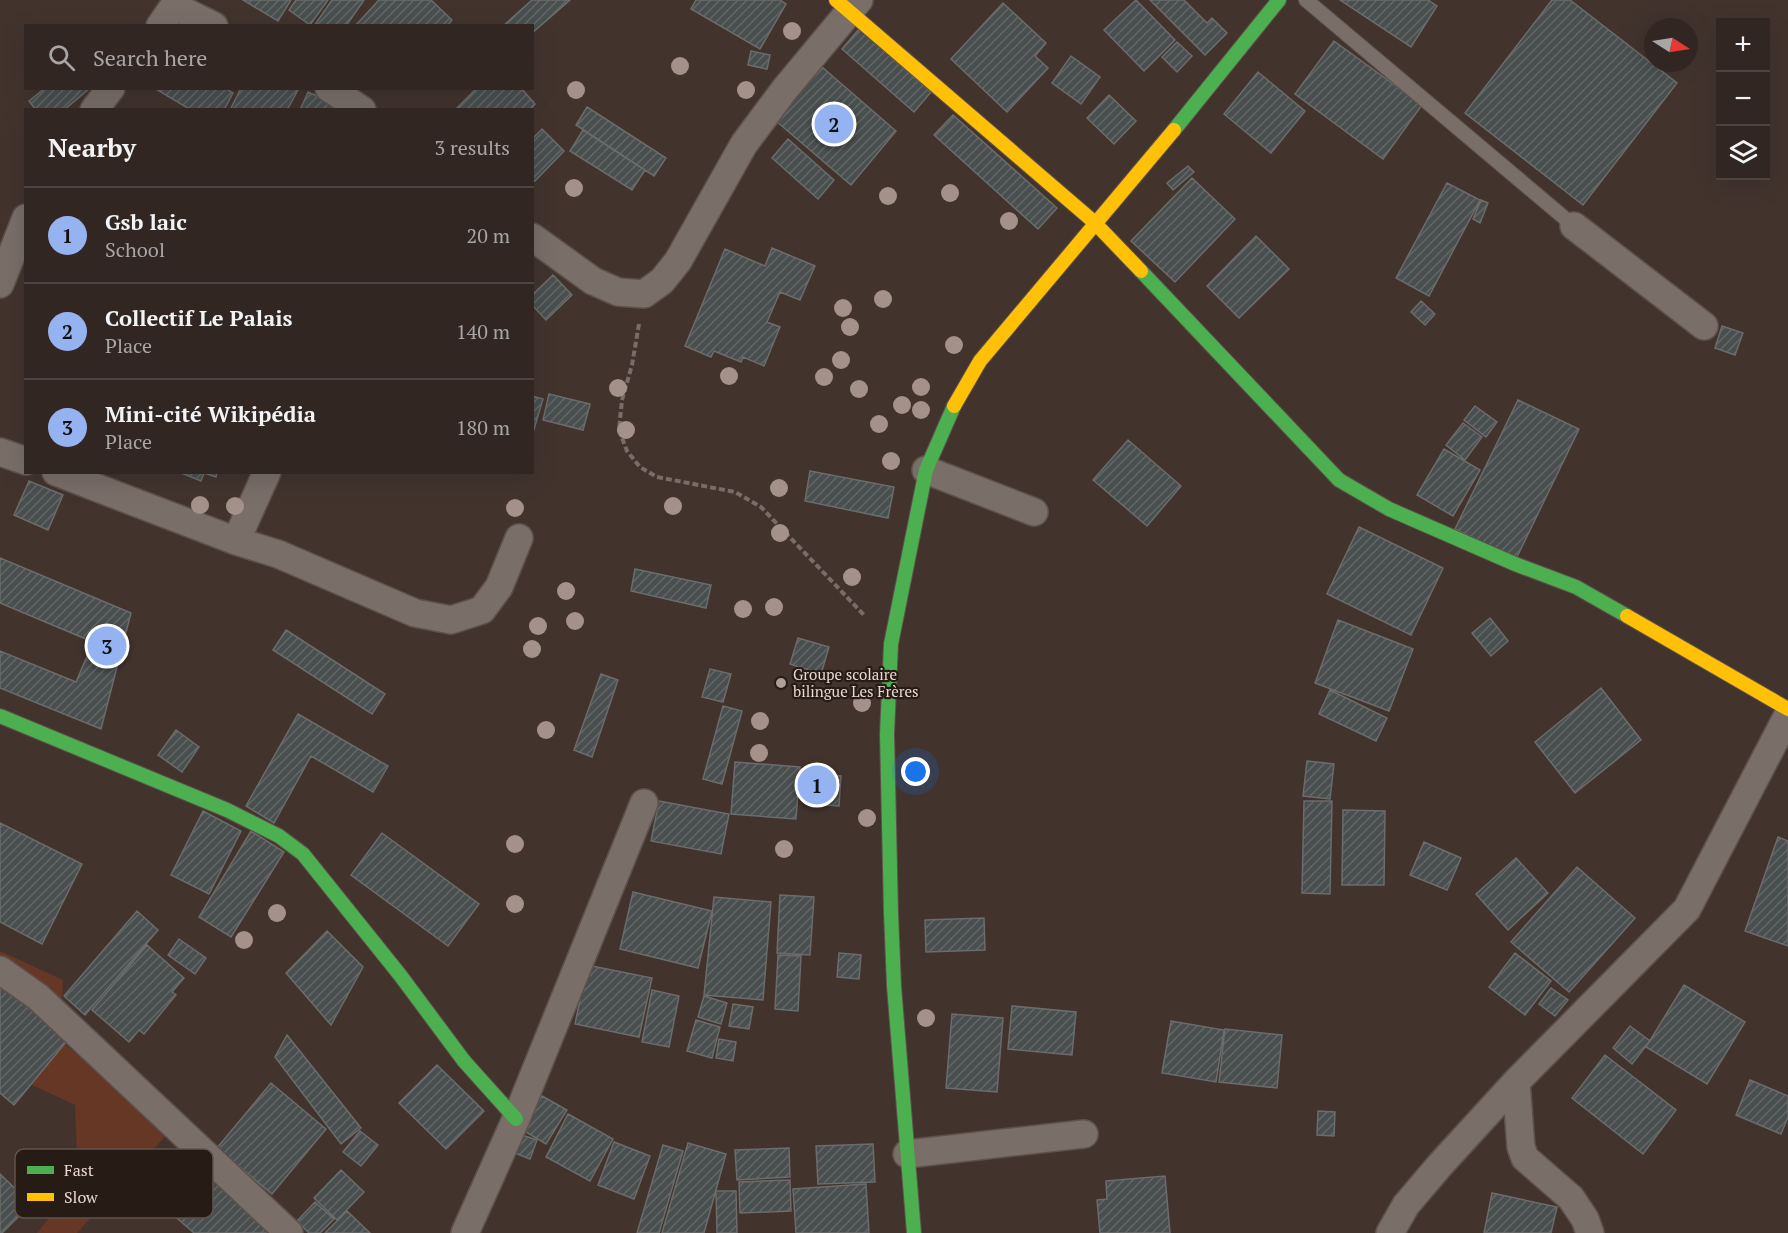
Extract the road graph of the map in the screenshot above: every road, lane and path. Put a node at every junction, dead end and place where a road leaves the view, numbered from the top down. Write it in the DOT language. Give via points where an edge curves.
graph roads {
  1 [pos="1279,0"];
  2 [pos="1306,0"];
  3 [pos="848,4"];
  4 [pos="171,11"];
  5 [pos="208,24"];
  6 [pos="109,90"];
  7 [pos="332,90"];
  8 [pos="96,108"];
  9 [pos="359,108"];
  10 [pos="1094,222"];
  11 [pos="24,223"];
  12 [pos="1574,225"];
  13 [pos="534,238"];
  14 [pos="0,284"];
  15 [pos="644,294"];
  16 [pos="1704,326"];
  17 [pos="0,452"];
  18 [pos="24,460"];
  19 [pos="926,470"];
  20 [pos="61,474"];
  21 [pos="266,474"];
  22 [pos="1034,512"];
  23 [pos="519,538"];
  24 [pos="236,541"];
  25 [pos="891,644"];
  26 [pos="1788,709"];
  27 [pos="1788,715"];
  28 [pos="0,716"];
  29 [pos="644,803"];
  30 [pos="0,970"];
  31 [pos="1516,1082"];
  32 [pos="516,1119"];
  33 [pos="1084,1134"];
  34 [pos="200,1149"];
  35 [pos="907,1154"];
  36 [pos="213,1162"];
  37 [pos="289,1233"];
  38 [pos="465,1233"];
  39 [pos="914,1233"];
  40 [pos="1390,1233"];
  41 [pos="1590,1233"];
  1 -- 10 [label="street"];
  2 -- 12 [label="lane"];
  3 -- 10 [label="street"];
  3 -- 15 [label="street" via="744,144 678,261 662,282"];
  4 -- 5 [label="street"];
  6 -- 8 [label="street"];
  7 -- 9 [label="street"];
  10 -- 19 [label="street" via="980,361 946,421"];
  10 -- 26 [label="street" via="1339,480 1389,509 1576,587"];
  11 -- 14 [label="street"];
  12 -- 16 [label="street"];
  13 -- 15 [label="street" via="593,281 618,292"];
  15 -- 25 [label="path" via="622,400 620,430 627,451 640,467 657,477 735,492 761,507"];
  17 -- 18 [label="street"];
  19 -- 22 [label="street"];
  19 -- 25 [label="street"];
  20 -- 24 [label="street"];
  21 -- 24 [label="street"];
  23 -- 24 [label="street" via="499,587 482,610 451,620 415,613 278,554"];
  25 -- 35 [label="street" via="887,809 894,986"];
  27 -- 31 [label="street" via="1687,909"];
  28 -- 32 [label="street" via="227,810 279,836 303,854 464,1061"];
  29 -- 32 [label="street"];
  30 -- 34 [label="street" via="38,997"];
  31 -- 40 [label="street" via="1406,1204"];
  31 -- 41 [label="street" via="1525,1158 1571,1198"];
  32 -- 38 [label="street"];
  33 -- 35 [label="street"];
  35 -- 39 [label="street"];
  36 -- 37 [label="street"];
}
